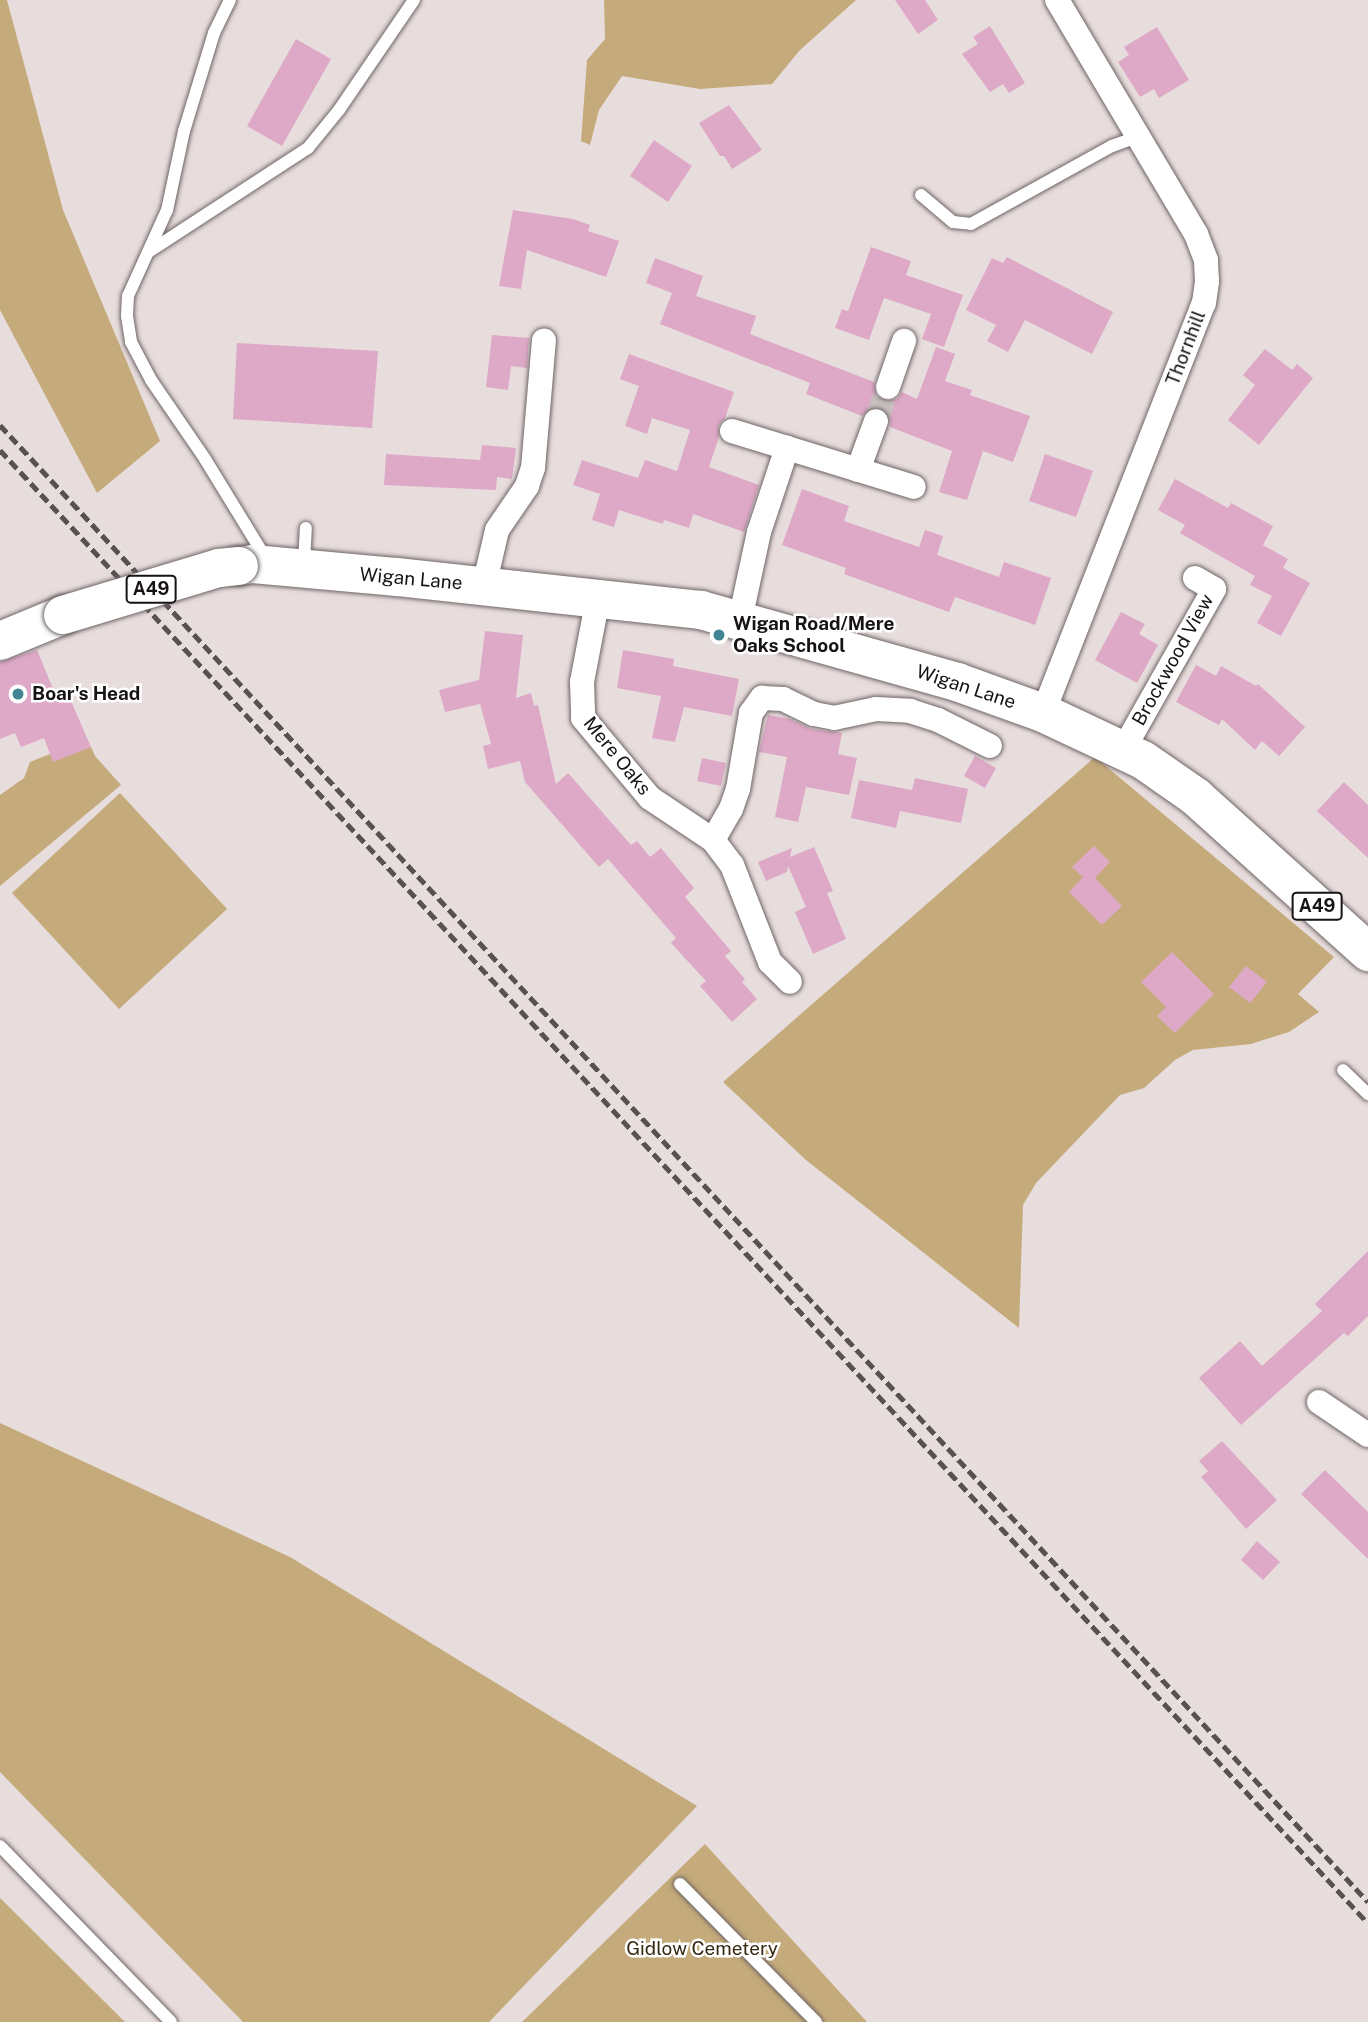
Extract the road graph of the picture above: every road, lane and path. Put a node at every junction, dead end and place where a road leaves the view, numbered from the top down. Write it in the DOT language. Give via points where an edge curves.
graph roads {
  1 [pos="230,0"];
  2 [pos="414,0"];
  3 [pos="1057,0"];
  4 [pos="1139,136"];
  5 [pos="921,195"];
  6 [pos="150,251"];
  7 [pos="544,340"];
  8 [pos="904,341"];
  9 [pos="888,387"];
  10 [pos="876,421"];
  11 [pos="732,431"];
  12 [pos="787,448"];
  13 [pos="858,470"];
  14 [pos="914,487"];
  15 [pos="306,528"];
  16 [pos="271,567"];
  17 [pos="1195,578"];
  18 [pos="484,586"];
  19 [pos="598,598"];
  20 [pos="54,618"];
  21 [pos="0,619"];
  22 [pos="740,621"];
  23 [pos="0,640"];
  24 [pos="1043,713"];
  25 [pos="990,746"];
  26 [pos="1123,750"];
  27 [pos="713,840"];
  28 [pos="1368,952"];
  29 [pos="790,982"];
  30 [pos="1343,1070"];
  31 [pos="1368,1094"];
  32 [pos="1319,1402"];
  33 [pos="1368,1435"];
  34 [pos="0,1846"];
  35 [pos="680,1884"];
  36 [pos="808,2019"];
  37 [pos="171,2022"];
  1 -- 6 [label="lane" via="214,33 184,131 167,210"];
  2 -- 6 [label="lane" via="308,148"];
  3 -- 4 [label="street, Thornhill"];
  4 -- 5 [label="lane" via="1112,146 971,224 953,222"];
  4 -- 24 [label="street, Thornhill" via="1196,234 1206,260 1204,303"];
  6 -- 16 [label="lane" via="128,296 131,342"];
  7 -- 18 [label="street" via="533,468 527,486 497,530"];
  8 -- 9 [label="street"];
  10 -- 13 [label="street"];
  11 -- 12 [label="street"];
  12 -- 13 [label="street"];
  12 -- 22 [label="street" via="760,532"];
  13 -- 14 [label="street"];
  15 -- 16 [label="lane"];
  16 -- 18 [label="highway, Wigan Lane / A49"];
  16 -- 20 [label="highway, A49, bridge" via="219,568"];
  17 -- 26 [label="street, Brockwood View" via="1214,589"];
  18 -- 19 [label="highway, Wigan Lane / A49"];
  19 -- 22 [label="highway, Wigan Lane / A49" via="701,610"];
  19 -- 27 [label="street, Mere Oaks" via="582,682 583,718 650,798"];
  20 -- 21 [label="highway, A49"];
  20 -- 23 [label="highway, A49"];
  22 -- 24 [label="highway, Wigan Lane / A49" via="957,682"];
  24 -- 26 [label="highway, Wigan Lane / A49"];
  25 -- 27 [label="street" via="909,711 876,709 834,718 783,699 762,698 751,713 738,789"];
  26 -- 28 [label="highway, Wigan Lane / A49" via="1196,797"];
  27 -- 29 [label="street, Mere Oaks" via="732,865 771,962"];
  30 -- 31 [label="lane"];
  32 -- 33 [label="street"];
  34 -- 37 [label="lane"];
  35 -- 36 [label="lane"];
}
